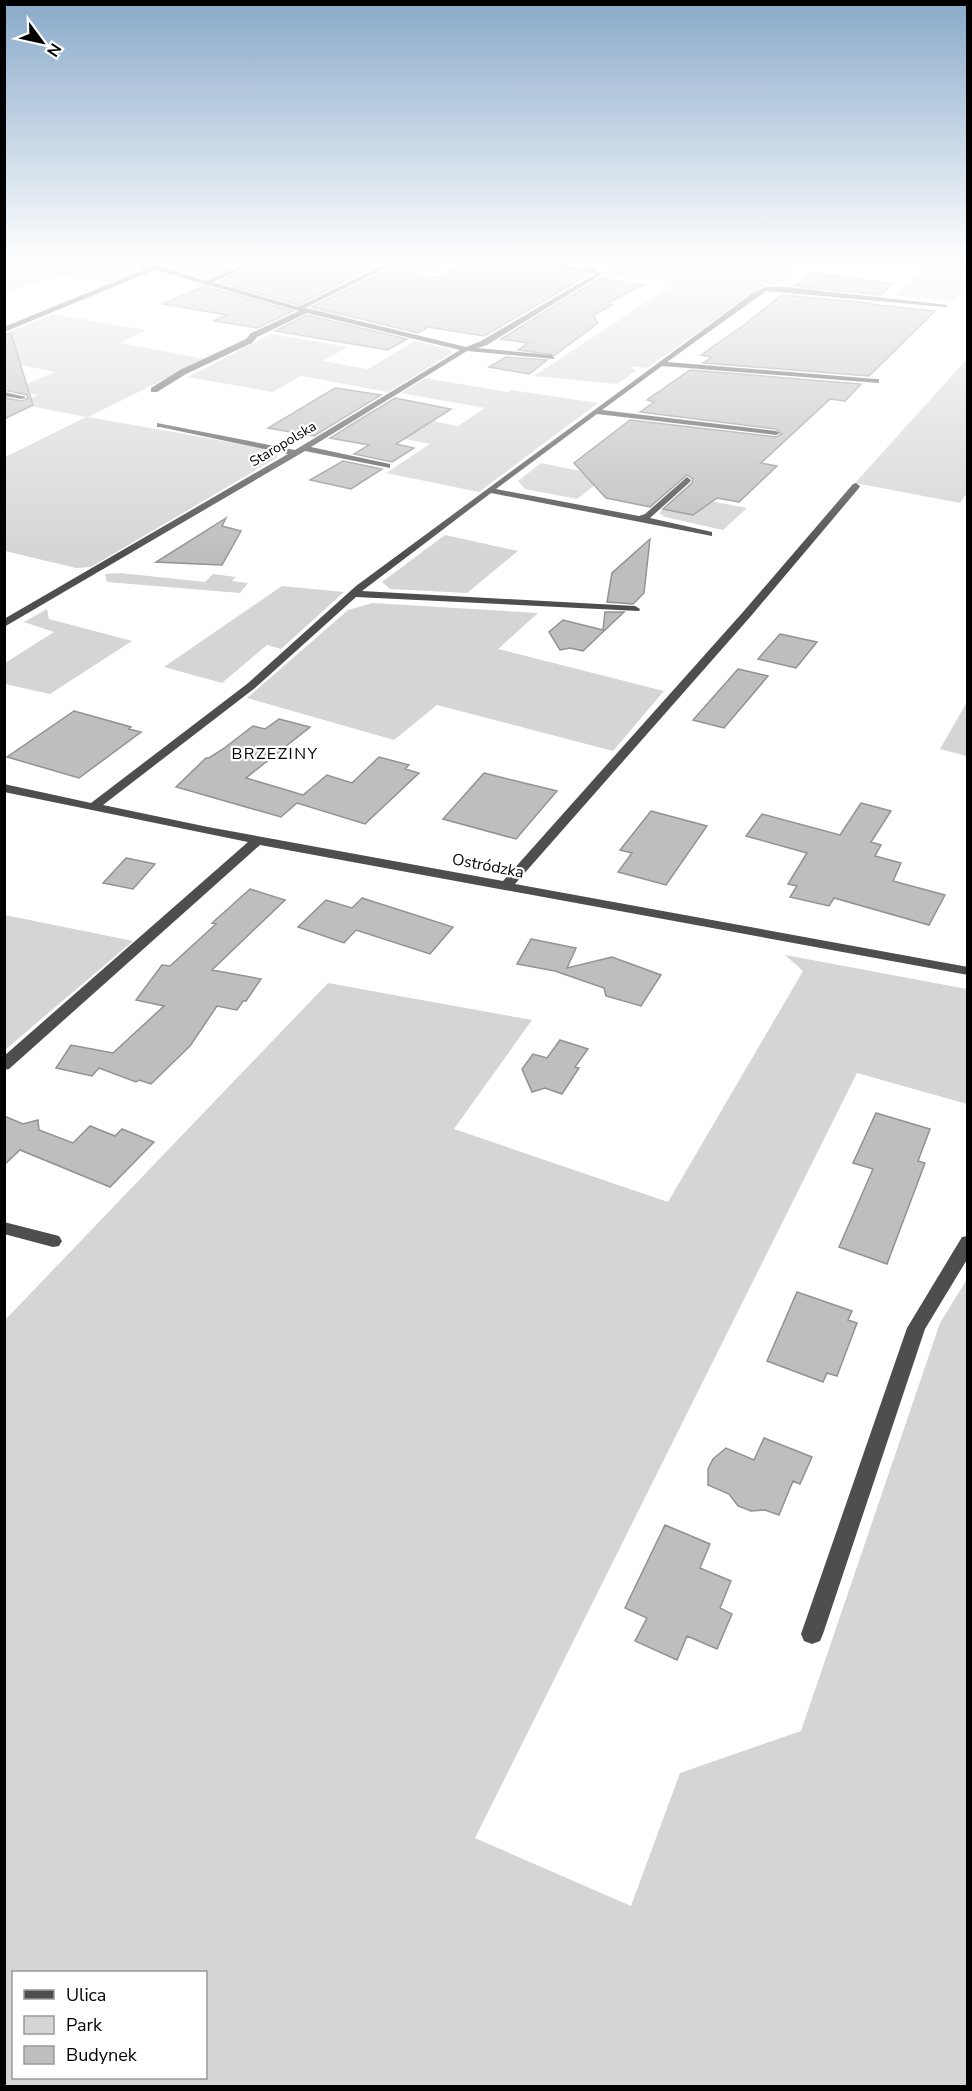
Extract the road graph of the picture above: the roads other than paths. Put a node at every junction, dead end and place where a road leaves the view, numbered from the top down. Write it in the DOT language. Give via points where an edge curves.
graph roads {
  1 [pos="207,361"];
  2 [pos="447,361"];
  3 [pos="666,361"];
  4 [pos="661,364"];
  5 [pos="876,381"];
  6 [pos="154,390"];
  7 [pos="4,394"];
  8 [pos="22,398"];
  9 [pos="596,412"];
  10 [pos="160,425"];
  11 [pos="776,433"];
  12 [pos="299,450"];
  13 [pos="387,466"];
  14 [pos="687,480"];
  15 [pos="856,486"];
  16 [pos="489,490"];
  17 [pos="640,519"];
  18 [pos="709,534"];
  19 [pos="353,594"];
  20 [pos="635,609"];
  21 [pos="4,624"];
  22 [pos="4,788"];
  23 [pos="94,806"];
  24 [pos="258,840"];
  25 [pos="506,886"];
  26 [pos="968,971"];
  27 [pos="4,1065"];
  28 [pos="4,1228"];
  29 [pos="53,1240"];
  30 [pos="968,1242"];
  31 [pos="812,1634"];
  1 -- 6 [label="street"];
  2 -- 12 [label="street, Staropolska"];
  3 -- 4 [label="street"];
  4 -- 5 [label="street"];
  4 -- 9 [label="street"];
  7 -- 8 [label="street"];
  9 -- 11 [label="street"];
  9 -- 16 [label="street"];
  10 -- 12 [label="street"];
  12 -- 13 [label="street"];
  12 -- 21 [label="street, Staropolska"];
  14 -- 17 [label="street"];
  15 -- 25 [label="street"];
  16 -- 17 [label="street"];
  16 -- 19 [label="street"];
  17 -- 18 [label="street"];
  19 -- 20 [label="street"];
  19 -- 23 [label="street" via="251,686"];
  22 -- 23 [label="street, Ostródzka"];
  23 -- 24 [label="street, Ostródzka"];
  24 -- 25 [label="street, Ostródzka"];
  24 -- 27 [label="street"];
  25 -- 26 [label="street, Ostródzka"];
  28 -- 29 [label="street"];
  30 -- 31 [label="street" via="916,1328"];
}
